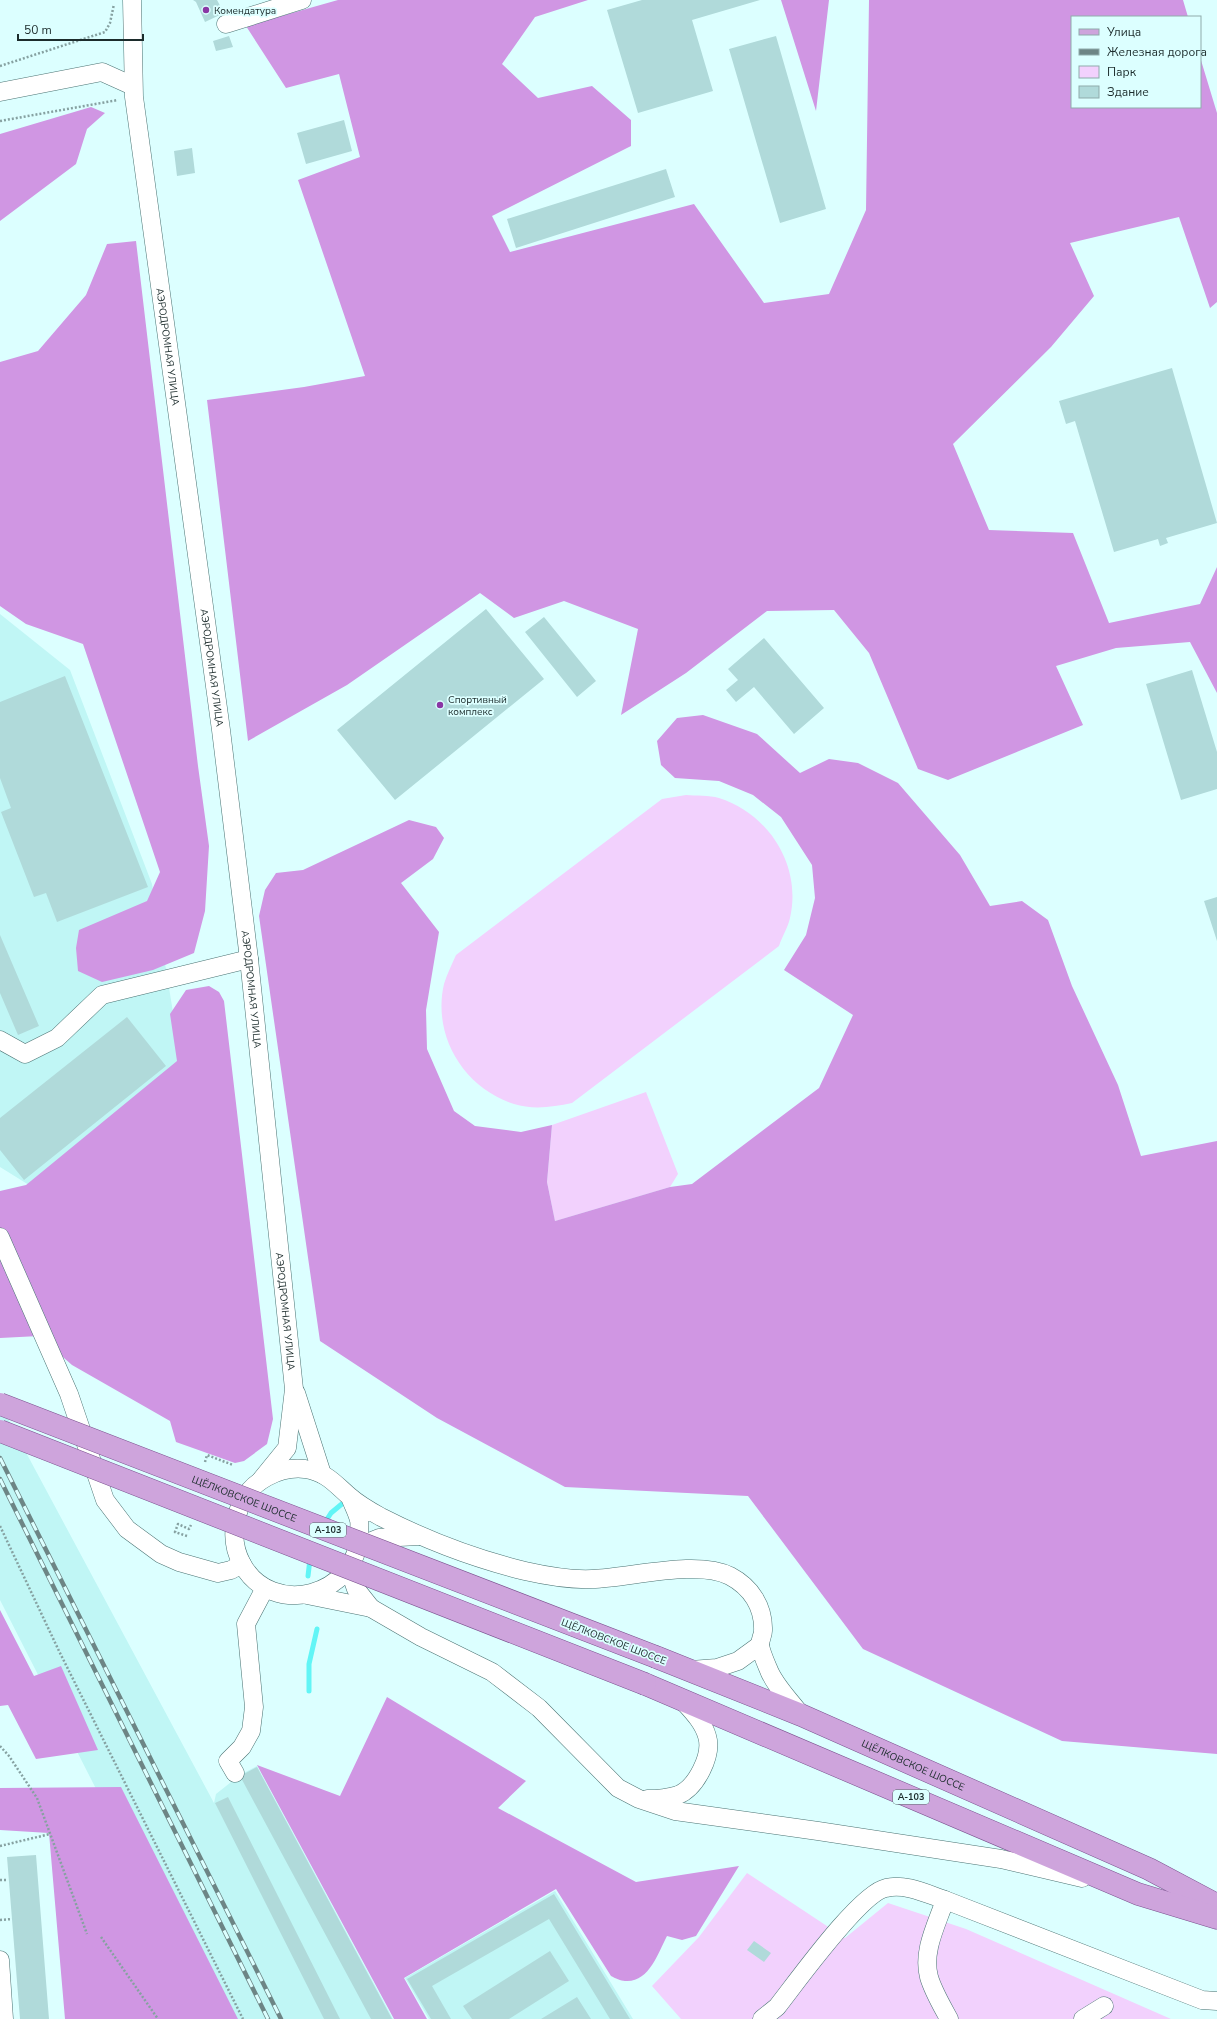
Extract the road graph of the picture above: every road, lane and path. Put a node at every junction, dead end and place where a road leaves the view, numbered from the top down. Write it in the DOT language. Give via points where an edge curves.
graph roads {
  1 [pos="114,0"];
  2 [pos="132,0"];
  3 [pos="302,0"];
  4 [pos="226,24"];
  5 [pos="0,66"];
  6 [pos="134,91"];
  7 [pos="0,92"];
  8 [pos="0,121"];
  9 [pos="249,959"];
  10 [pos="0,1040"];
  11 [pos="0,1237"];
  12 [pos="294,1389"];
  13 [pos="0,1404"];
  14 [pos="0,1431"];
  15 [pos="205,1463"];
  16 [pos="233,1465"];
  17 [pos="322,1474"];
  18 [pos="261,1480"];
  19 [pos="350,1497"];
  20 [pos="0,1526"];
  21 [pos="189,1529"];
  22 [pos="187,1536"];
  23 [pos="421,1536"];
  24 [pos="359,1546"];
  25 [pos="242,1564"];
  26 [pos="349,1569"];
  27 [pos="265,1588"];
  28 [pos="307,1595"];
  29 [pos="372,1608"];
  30 [pos="760,1645"];
  31 [pos="691,1670"];
  32 [pos="684,1701"];
  33 [pos="801,1715"];
  34 [pos="0,1746"];
  35 [pos="235,1773"];
  36 [pos="638,1799"];
  37 [pos="50,1834"];
  38 [pos="0,1846"];
  39 [pos="0,1880"];
  40 [pos="8,1880"];
  41 [pos="1138,1894"];
  42 [pos="945,1900"];
  43 [pos="1217,1904"];
  44 [pos="1217,1918"];
  45 [pos="12,1919"];
  46 [pos="0,1920"];
  47 [pos="87,1934"];
  48 [pos="101,1937"];
  49 [pos="0,1960"];
  50 [pos="1217,2001"];
  51 [pos="1104,2006"];
  52 [pos="4,2019"];
  53 [pos="158,2019"];
  54 [pos="243,2019"];
  55 [pos="762,2019"];
  56 [pos="949,2019"];
  57 [pos="1083,2019"];
  1 -- 5 [label="path" via="110,23 105,32"];
  2 -- 6 [label="street, АЭРОДРОМНАЯ УЛИЦА"];
  3 -- 4 [label="street"];
  6 -- 7 [label="street" via="102,72"];
  6 -- 8 [label="path"];
  6 -- 9 [label="street, АЭРОДРОМНАЯ УЛИЦА" via="221,730"];
  9 -- 10 [label="street" via="102,995 57,1038 25,1054"];
  9 -- 12 [label="street, АЭРОДРОМНАЯ УЛИЦА"];
  11 -- 25 [label="street" via="69,1394 105,1500 127,1530 161,1554 179,1562 218,1573"];
  12 -- 17 [label="street"];
  12 -- 18 [label="street" via="287,1448"];
  13 -- 31 [label="main road, ЩЁЛКОВСКОЕ ШОССЕ / А-103, bridge"];
  14 -- 32 [label="main road, А-103, bridge"];
  15 -- 16 [label="path" via="207,1455"];
  17 -- 18 [label="street" via="302,1469 282,1470"];
  17 -- 19 [label="street" via="334,1481"];
  18 -- 25 [label="street" via="244,1496 235,1518 234,1542"];
  19 -- 23 [label="street" via="379,1516"];
  19 -- 24 [label="street" via="359,1521"];
  20 -- 54 [label="path" via="59,1651"];
  21 -- 22 [label="path" via="178,1524 175,1532"];
  23 -- 24 [label="street" via="379,1538"];
  23 -- 30 [label="street" via="470,1555 557,1577 591,1579 704,1569 728,1575 746,1586 760,1607 763,1633"];
  24 -- 26 [label="street"];
  25 -- 27 [label="street"];
  26 -- 28 [label="street" via="330,1586"];
  26 -- 29 [label="street" via="356,1589"];
  27 -- 28 [label="street" via="282,1594"];
  27 -- 35 [label="street" via="246,1624 254,1706 251,1731 242,1747 228,1761"];
  28 -- 29 [label="street"];
  29 -- 36 [label="street" via="421,1637 492,1672 539,1708 618,1788"];
  30 -- 31 [label="street" via="738,1661 717,1668"];
  30 -- 33 [label="street" via="769,1671"];
  31 -- 33 [label="main road, ЩЁЛКОВСКОЕ ШОССЕ / А-103"];
  32 -- 36 [label="street" via="698,1718 708,1737 708,1757 697,1778 679,1795 659,1799"];
  32 -- 41 [label="main road, А-103"];
  33 -- 43 [label="main road, ЩЁЛКОВСКОЕ ШОССЕ / А-103" via="1149,1869"];
  34 -- 37 [label="path" via="37,1798"];
  36 -- 41 [label="street" via="675,1811 818,1830 1001,1859 1064,1873"];
  37 -- 38 [label="path"];
  37 -- 47 [label="path"];
  39 -- 40 [label="path"];
  41 -- 44 [label="main road, А-103"];
  42 -- 50 [label="street" via="1202,2000"];
  42 -- 55 [label="street" via="904,1887 885,1888 871,1895 854,1911 777,2007"];
  42 -- 56 [label="street" via="928,1949 927,1962 929,1978"];
  45 -- 46 [label="path"];
  48 -- 53 [label="path"];
  49 -- 52 [label="street"];
  51 -- 57 [label="street"];
}
